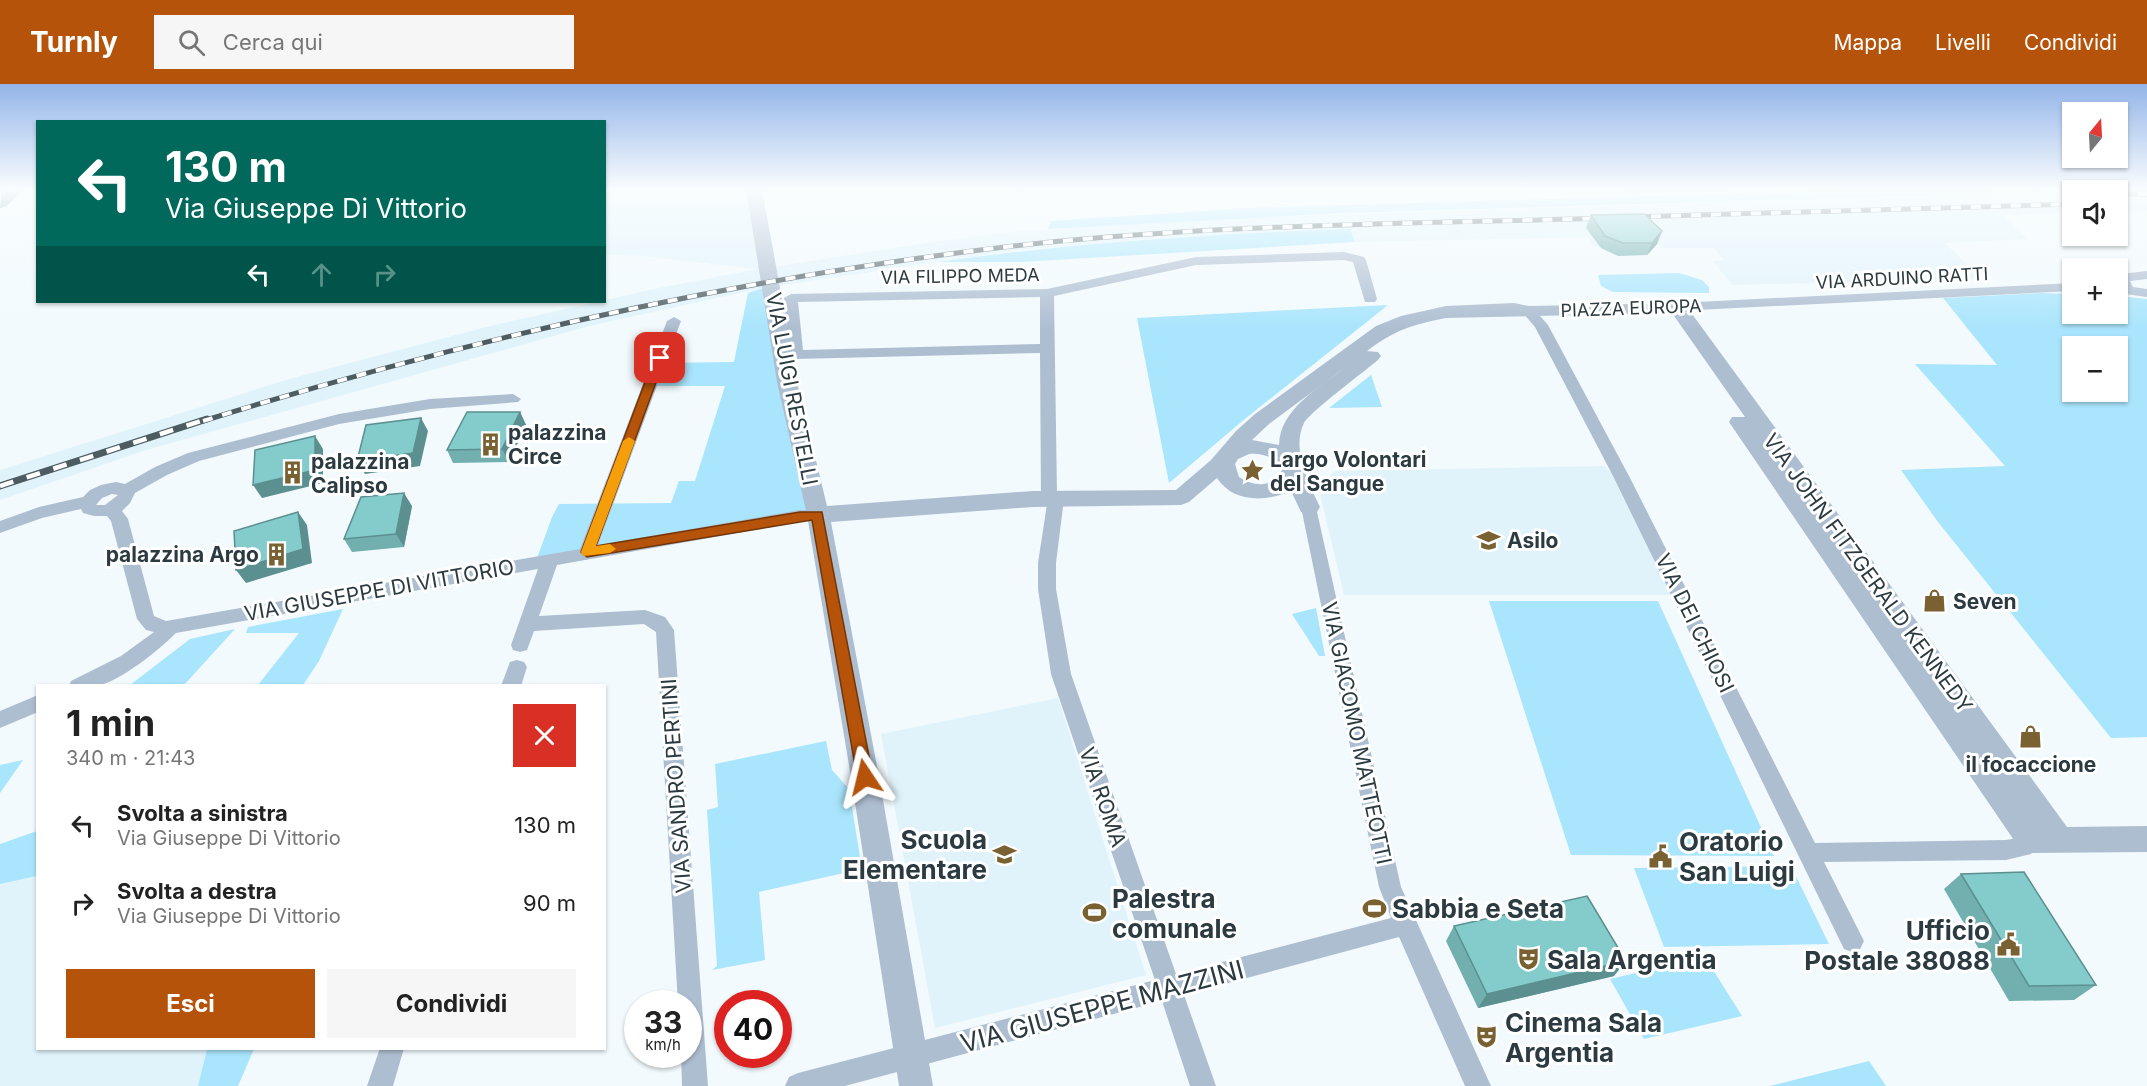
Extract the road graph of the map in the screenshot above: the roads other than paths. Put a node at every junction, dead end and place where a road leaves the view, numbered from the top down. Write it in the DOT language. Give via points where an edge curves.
graph roads {
  1 [pos="763,236"];
  2 [pos="2147,275"];
  3 [pos="2128,277"];
  4 [pos="2062,288"];
  5 [pos="2128,291"];
  6 [pos="1047,293"];
  7 [pos="2147,293"];
  8 [pos="1370,299"];
  9 [pos="1733,305"];
  10 [pos="1668,307"];
  11 [pos="1529,312"];
  12 [pos="674,321"];
  13 [pos="1048,348"];
  14 [pos="513,399"];
  15 [pos="1227,457"];
  16 [pos="1293,470"];
  17 [pos="126,491"];
  18 [pos="1052,499"];
  19 [pos="88,502"];
  20 [pos="1309,507"];
  21 [pos="111,509"];
  22 [pos="818,515"];
  23 [pos="0,527"];
  24 [pos="587,552"];
  25 [pos="550,559"];
  26 [pos="527,624"];
  27 [pos="170,628"];
  28 [pos="520,645"];
  29 [pos="82,684"];
  30 [pos="36,704"];
  31 [pos="0,720"];
  32 [pos="2060,839"];
  33 [pos="2147,839"];
  34 [pos="2030,840"];
  35 [pos="1809,854"];
  36 [pos="1405,925"];
  37 [pos="1852,941"];
  38 [pos="1169,988"];
  39 [pos="392,1050"];
  40 [pos="913,1072"];
  41 [pos="380,1086"];
  42 [pos="695,1086"];
  43 [pos="798,1086"];
  44 [pos="1203,1086"];
  45 [pos="1478,1086"];
  1 -- 22 [label="street, VIA LUIGI RESTELLI" via="792,411"];
  2 -- 3 [label="street"];
  4 -- 9 [label="street, VIA ARDUINO RATTI"];
  5 -- 7 [label="street"];
  6 -- 8 [label="street, VIA FILIPPO MEDA" via="1196,261 1344,256 1359,261"];
  6 -- 13 [label="street, VIA ROMA"];
  6 -- 13 [label="street, VIA FILIPPO MEDA" via="791,298 796,355"];
  9 -- 10 [label="street, PIAZZA EUROPA"];
  10 -- 11 [label="street, PIAZZA EUROPA"];
  10 -- 32 [label="street, VIA JOHN FITZGERALD KENNEDY"];
  10 -- 34 [label="street, VIA JOHN FITZGERALD KENNEDY"];
  11 -- 15 [label="street" via="1446,312 1391,326 1262,419"];
  11 -- 16 [label="street" via="1441,321 1394,340 1299,415 1291,426"];
  11 -- 35 [label="street, VIA DEI CHIOSI" via="1541,325 1622,476"];
  12 -- 24 [label="street"];
  13 -- 18 [label="street, VIA ROMA"];
  14 -- 17 [label="street" via="430,404 339,418 194,457"];
  15 -- 16 [label="street" via="1241,448 1263,447 1282,454"];
  15 -- 16 [label="street" via="1223,465 1227,477 1252,492 1282,488"];
  15 -- 18 [label="street, VIA GIUSEPPE DI VITTORIO" via="1184,496"];
  16 -- 20 [label="street"];
  17 -- 19 [label="street" via="105,490"];
  17 -- 21 [label="street" via="124,500"];
  18 -- 22 [label="street, VIA GIUSEPPE DI VITTORIO"];
  18 -- 38 [label="street, VIA ROMA" via="1047,589 1059,667"];
  19 -- 21 [label="street" via="89,509 95,511"];
  19 -- 23 [label="street"];
  20 -- 36 [label="street, VIA GIACOMO MATTEOTTI" via="1388,878"];
  21 -- 27 [label="street" via="119,519 146,619 153,625"];
  22 -- 24 [label="street, VIA GIUSEPPE DI VITTORIO"];
  22 -- 40 [label="street, VIA LUIGI RESTELLI"];
  24 -- 25 [label="street, VIA GIUSEPPE DI VITTORIO"];
  25 -- 26 [label="street"];
  25 -- 27 [label="street, VIA GIUSEPPE DI VITTORIO"];
  26 -- 28 [label="street"];
  26 -- 42 [label="street, VIA SANDRO PERTINI" via="645,617 666,630"];
  27 -- 29 [label="street" via="135,659"];
  30 -- 31 [label="street"];
  32 -- 33 [label="street"];
  32 -- 34 [label="street"];
  34 -- 35 [label="street" via="2023,847 2006,850"];
  35 -- 37 [label="street, VIA DEI CHIOSI"];
  36 -- 38 [label="street, VIA GIUSEPPE MAZZINI"];
  36 -- 45 [label="street, VIA GIACOMO MATTEOTTI"];
  38 -- 40 [label="street, VIA GIUSEPPE MAZZINI"];
  38 -- 44 [label="street, VIA ROMA"];
  39 -- 41 [label="street"];
  40 -- 43 [label="street, VIA GIUSEPPE MAZZINI"];
}
